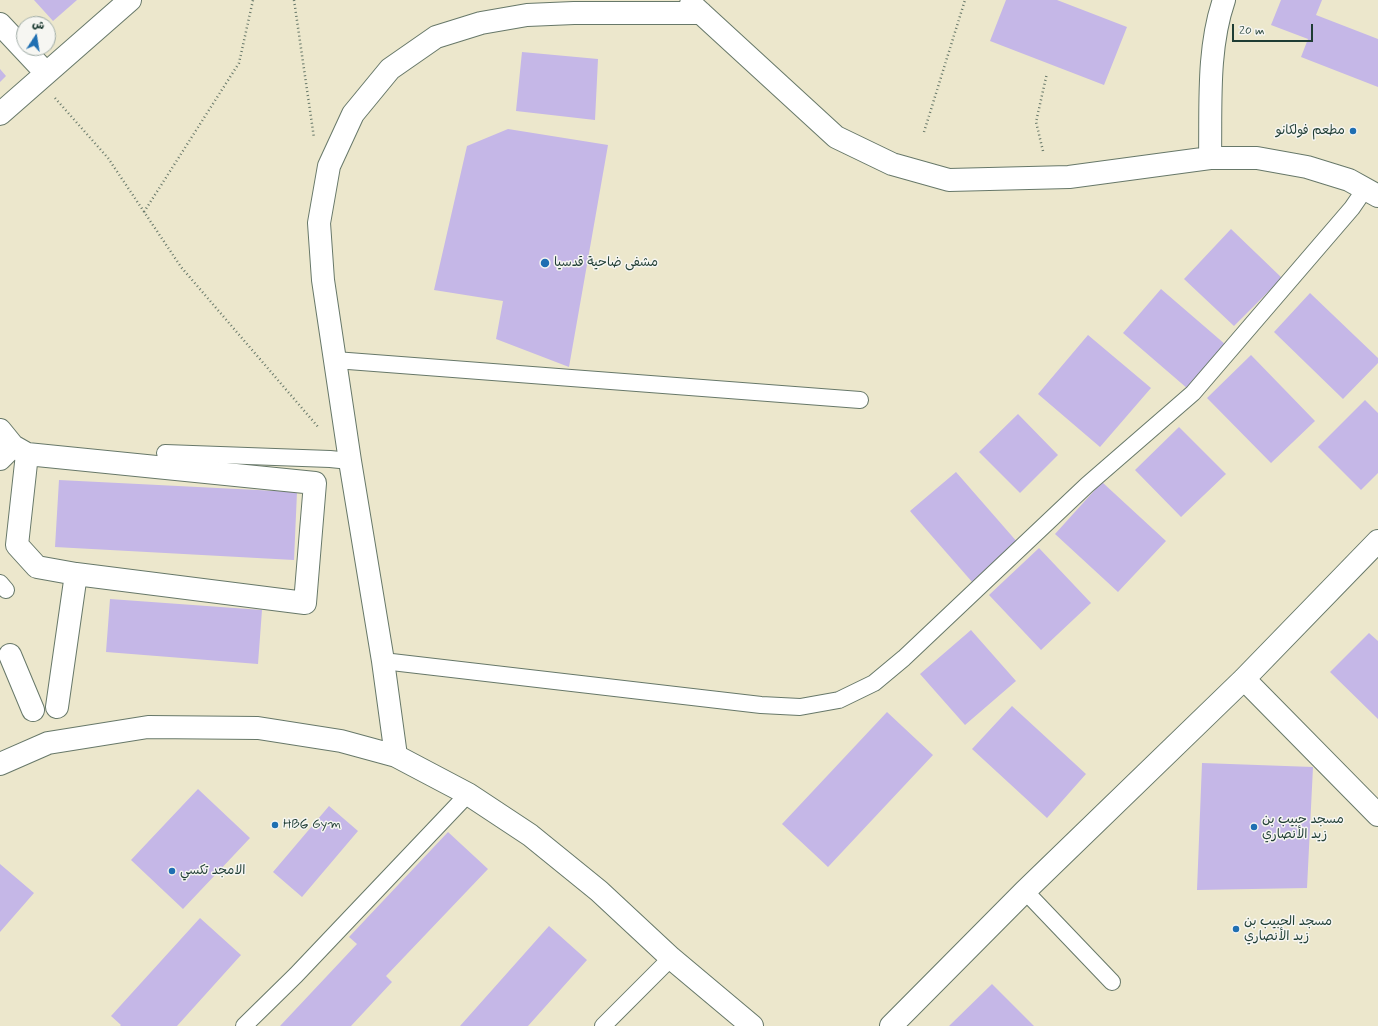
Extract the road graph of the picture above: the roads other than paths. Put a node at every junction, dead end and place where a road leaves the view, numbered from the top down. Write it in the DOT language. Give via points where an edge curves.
graph roads {
  1 [pos="130,0"];
  2 [pos="1224,0"];
  3 [pos="694,6"];
  4 [pos="0,24"];
  5 [pos="43,76"];
  6 [pos="0,114"];
  7 [pos="1210,158"];
  8 [pos="1372,193"];
  9 [pos="335,360"];
  10 [pos="860,400"];
  11 [pos="10,447"];
  12 [pos="165,453"];
  13 [pos="350,461"];
  14 [pos="1378,541"];
  15 [pos="76,574"];
  16 [pos="3,654"];
  17 [pos="383,661"];
  18 [pos="1244,679"];
  19 [pos="57,707"];
  20 [pos="33,710"];
  21 [pos="396,756"];
  22 [pos="0,764"];
  23 [pos="468,794"];
  24 [pos="1378,815"];
  25 [pos="1025,891"];
  26 [pos="671,958"];
  27 [pos="1112,982"];
  28 [pos="244,1026"];
  29 [pos="604,1026"];
  30 [pos="752,1026"];
  31 [pos="891,1026"];
  1 -- 5 [label="street"];
  2 -- 7 [label="street" via="1211,64"];
  3 -- 7 [label="street" via="836,136 892,164 949,180 1070,177"];
  3 -- 9 [label="street" via="527,15 481,23 436,37 390,69 353,114 329,166 319,223 323,280"];
  4 -- 5 [label="street"];
  5 -- 6 [label="street"];
  7 -- 8 [label="street" via="1257,158 1307,167 1349,180"];
  8 -- 17 [label="lane" via="1352,208 1194,393 1087,485 904,658 874,683 839,700 800,708 761,705"];
  9 -- 10 [label="lane"];
  9 -- 13 [label="street"];
  11 -- 15 [label="street" via="17,545 37,567"];
  11 -- 15 [label="street" via="315,483 305,603"];
  12 -- 13 [label="lane"];
  13 -- 17 [label="street"];
  14 -- 18 [label="street"];
  15 -- 19 [label="street"];
  16 -- 20 [label="street"];
  17 -- 21 [label="street"];
  18 -- 24 [label="street"];
  18 -- 25 [label="street"];
  21 -- 22 [label="street" via="341,741 258,728 148,727 48,742"];
  21 -- 23 [label="street"];
  23 -- 26 [label="street" via="530,835 598,891"];
  23 -- 28 [label="lane"];
  25 -- 27 [label="lane"];
  25 -- 31 [label="street"];
  26 -- 29 [label="lane"];
  26 -- 30 [label="street"];
}
